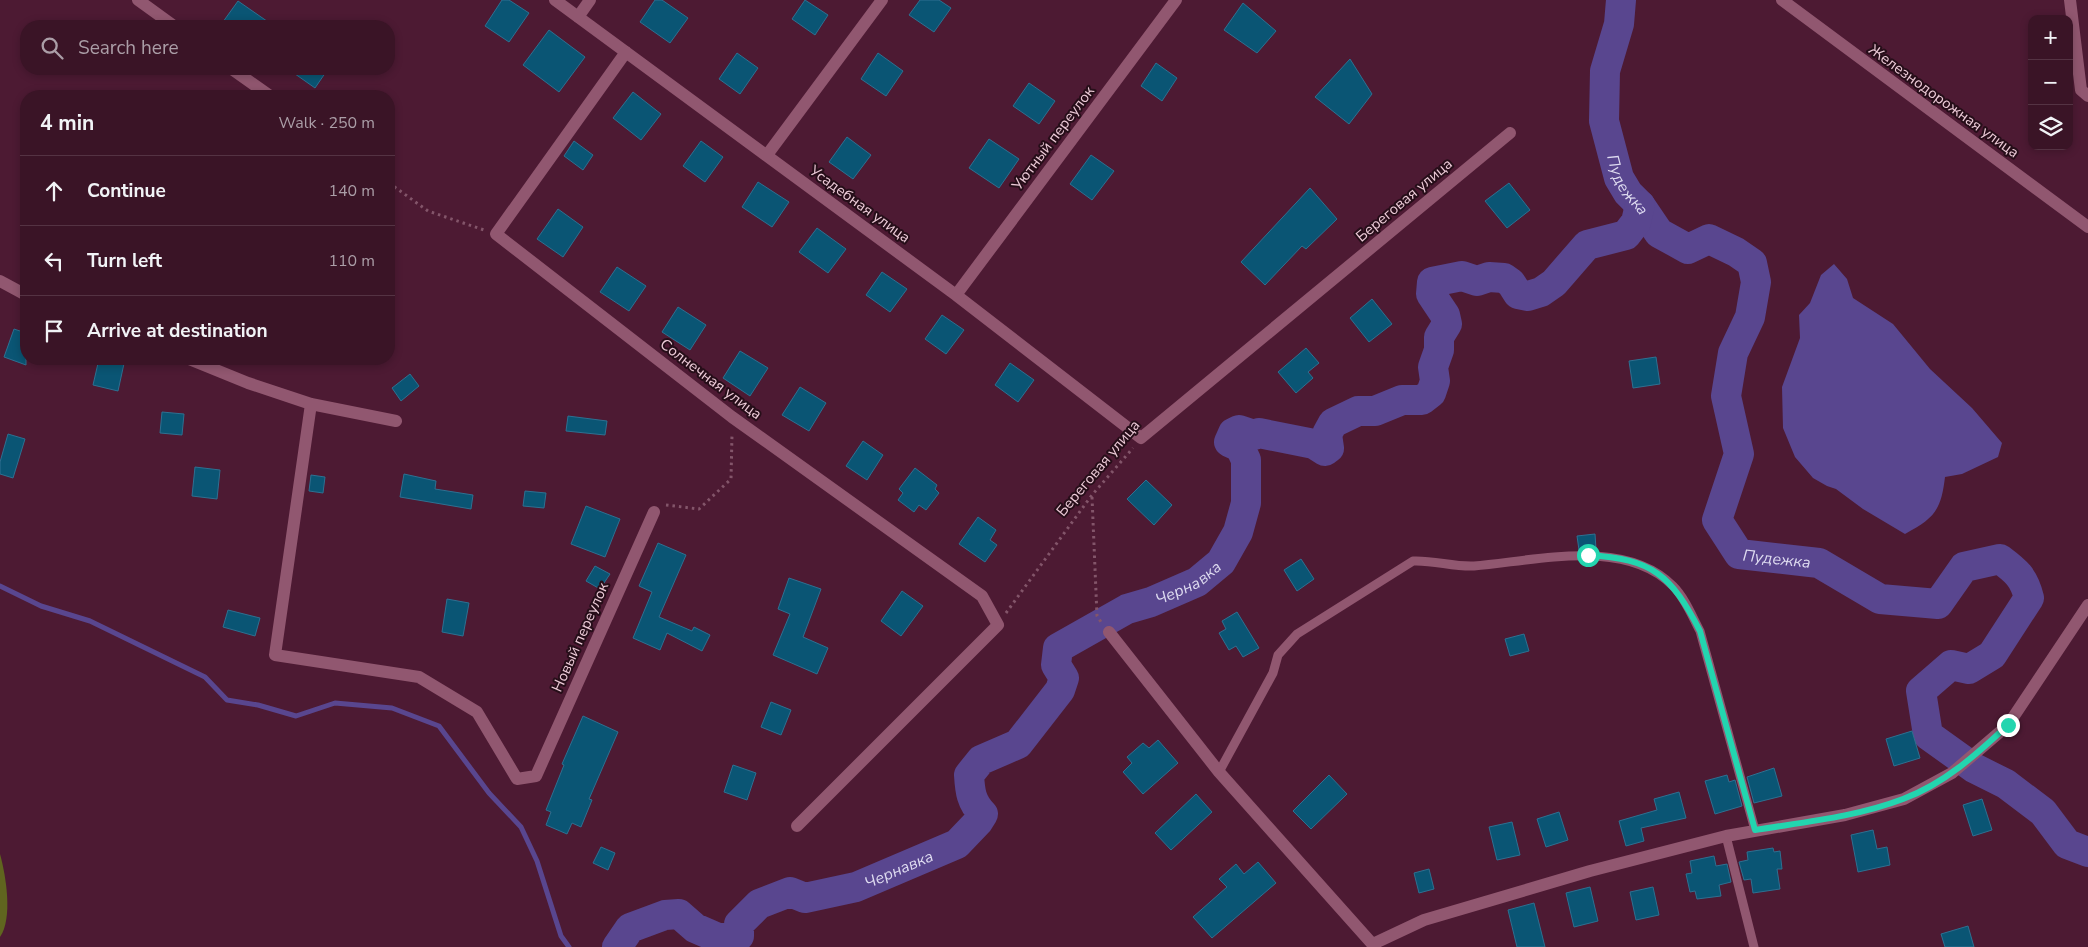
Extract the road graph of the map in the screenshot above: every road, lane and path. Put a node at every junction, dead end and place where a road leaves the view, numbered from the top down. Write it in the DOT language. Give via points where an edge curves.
graph roads {
  1 [pos="138,0"];
  2 [pos="556,0"];
  3 [pos="590,0"];
  4 [pos="882,0"];
  5 [pos="1176,0"];
  6 [pos="1782,0"];
  7 [pos="2070,0"];
  8 [pos="578,16"];
  9 [pos="166,20"];
  10 [pos="626,52"];
  11 [pos="240,75"];
  12 [pos="262,90"];
  13 [pos="2088,96"];
  14 [pos="1510,132"];
  15 [pos="767,155"];
  16 [pos="395,186"];
  17 [pos="2088,227"];
  18 [pos="496,234"];
  19 [pos="0,281"];
  20 [pos="20,292"];
  21 [pos="956,294"];
  22 [pos="204,365"];
  23 [pos="311,404"];
  24 [pos="732,417"];
  25 [pos="396,421"];
  26 [pos="1141,438"];
  27 [pos="1092,495"];
  28 [pos="654,512"];
  29 [pos="2088,605"];
  30 [pos="1097,616"];
  31 [pos="998,625"];
  32 [pos="1109,632"];
  33 [pos="1219,772"];
  34 [pos="797,826"];
  35 [pos="1755,830"];
  36 [pos="1726,836"];
  37 [pos="1374,946"];
  38 [pos="1754,947"];
  1 -- 9 [label="street"];
  2 -- 8 [label="street, Усадебная улица"];
  3 -- 8 [label="street"];
  4 -- 15 [label="street"];
  5 -- 21 [label="street, Уютный переулок"];
  6 -- 17 [label="street, Железнодорожная улица"];
  7 -- 13 [label="street" via="2081,90"];
  8 -- 10 [label="street, Усадебная улица"];
  10 -- 15 [label="street, Усадебная улица"];
  10 -- 18 [label="street"];
  11 -- 12 [label="street"];
  14 -- 26 [label="street, Береговая улица"];
  15 -- 21 [label="street, Усадебная улица"];
  16 -- 18 [label="path" via="428,211"];
  18 -- 24 [label="street, Солнечная улица"];
  19 -- 20 [label="street"];
  21 -- 26 [label="street, Усадебная улица"];
  22 -- 23 [label="street"];
  23 -- 25 [label="street"];
  23 -- 28 [label="street, Новый переулок" via="275,655 419,677 477,712 517,779 536,776"];
  24 -- 28 [label="path" via="731,479 699,509 659,505"];
  24 -- 31 [label="street, Солнечная улица" via="982,596"];
  26 -- 27 [label="path, Береговая улица"];
  27 -- 30 [label="path"];
  27 -- 31 [label="path, Береговая улица"];
  29 -- 35 [label="street" via="2008,725 1952,773 1904,799 1846,816"];
  31 -- 34 [label="street"];
  32 -- 33 [label="street"];
  33 -- 35 [label="lane" via="1273,673 1278,654 1297,634 1413,561 1471,566 1588,555 1614,557 1638,562 1659,573 1674,586 1689,609 1700,631"];
  33 -- 37 [label="street"];
  35 -- 36 [label="street"];
  36 -- 37 [label="street" via="1475,904 1424,920"];
  36 -- 38 [label="lane"];
}
